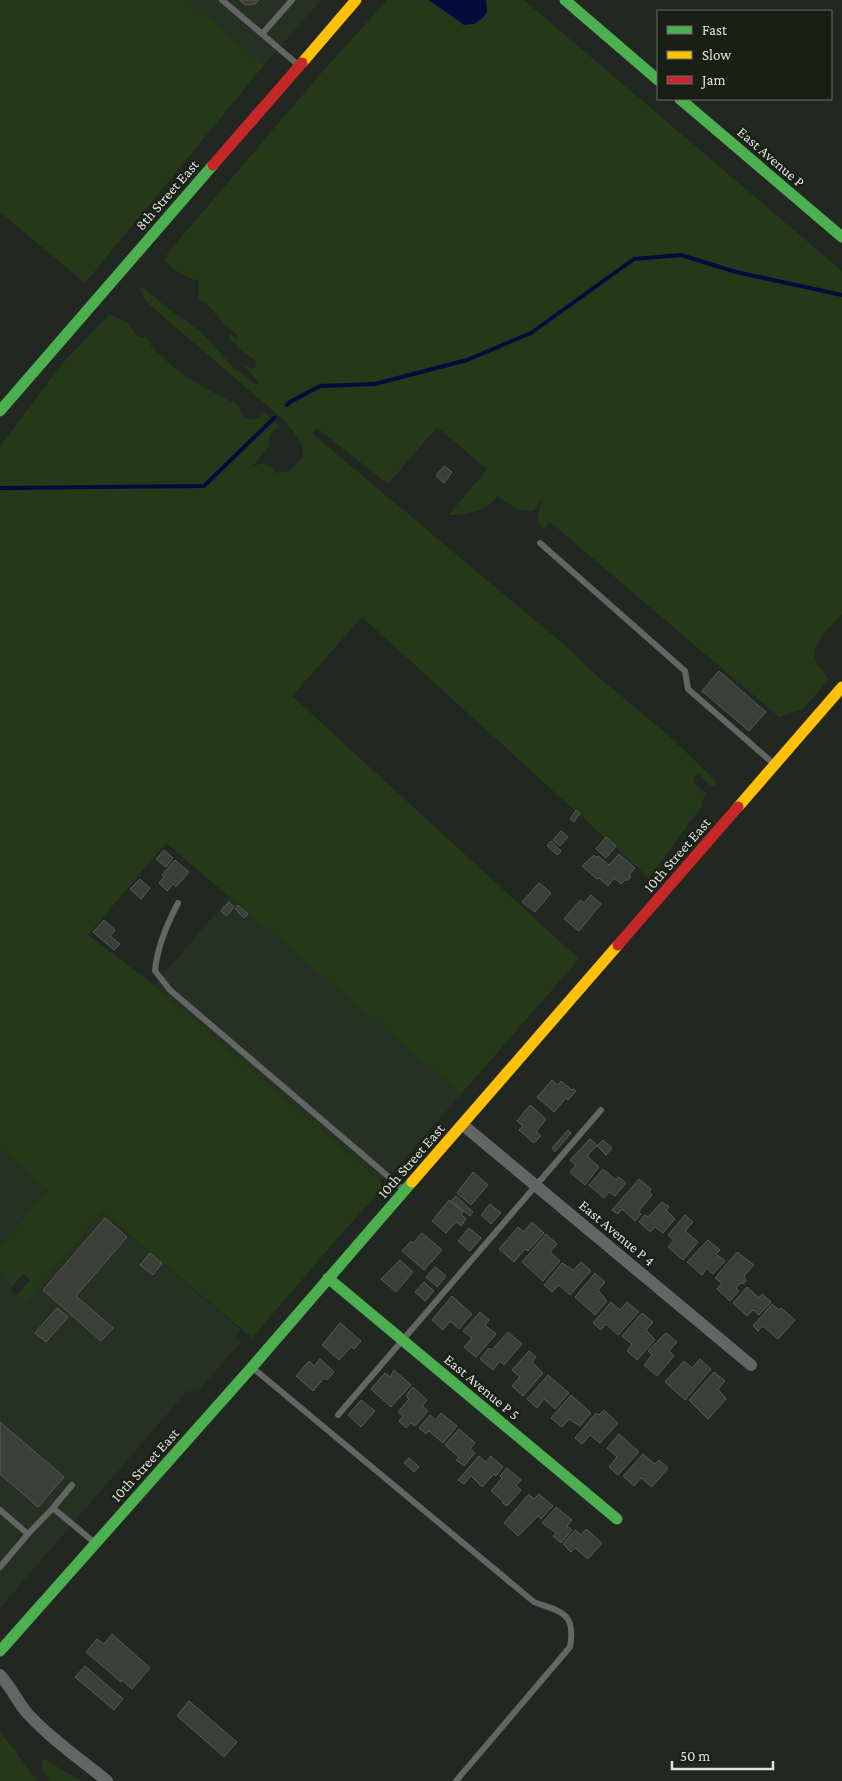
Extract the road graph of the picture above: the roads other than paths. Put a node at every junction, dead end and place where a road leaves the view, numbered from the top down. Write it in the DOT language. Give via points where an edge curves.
graph roads {
  1 [pos="222,0"];
  2 [pos="292,0"];
  3 [pos="356,0"];
  4 [pos="565,0"];
  5 [pos="262,34"];
  6 [pos="300,66"];
  7 [pos="657,79"];
  8 [pos="681,100"];
  9 [pos="842,237"];
  10 [pos="0,411"];
  11 [pos="540,543"];
  12 [pos="842,687"];
  13 [pos="775,764"];
  14 [pos="178,903"];
  15 [pos="602,1110"];
  16 [pos="463,1125"];
  17 [pos="536,1187"];
  18 [pos="405,1191"];
  19 [pos="328,1278"];
  20 [pos="403,1341"];
  21 [pos="751,1365"];
  22 [pos="252,1367"];
  23 [pos="338,1415"];
  24 [pos="72,1485"];
  25 [pos="53,1508"];
  26 [pos="0,1510"];
  27 [pos="617,1519"];
  28 [pos="28,1534"];
  29 [pos="95,1544"];
  30 [pos="0,1567"];
  31 [pos="0,1651"];
  32 [pos="0,1675"];
  33 [pos="107,1781"];
  34 [pos="456,1781"];
  1 -- 5 [label="lane"];
  2 -- 5 [label="lane"];
  3 -- 6 [label="main road, 8th Street East"];
  4 -- 7 [label="main road"];
  5 -- 6 [label="lane"];
  6 -- 10 [label="main road, 8th Street East"];
  8 -- 9 [label="main road, East Avenue P"];
  11 -- 13 [label="lane" via="685,671 688,689"];
  12 -- 13 [label="main road, 10th Street East"];
  13 -- 16 [label="main road, 10th Street East"];
  14 -- 18 [label="lane" via="166,926 155,971 170,990"];
  15 -- 17 [label="lane"];
  16 -- 17 [label="street, East Avenue P 4"];
  16 -- 18 [label="main road, 10th Street East"];
  17 -- 20 [label="lane"];
  17 -- 21 [label="street, East Avenue P 4"];
  18 -- 19 [label="main road, 10th Street East"];
  19 -- 20 [label="main road, East Avenue P 5"];
  19 -- 22 [label="main road, 10th Street East"];
  20 -- 23 [label="lane"];
  20 -- 27 [label="main road, East Avenue P 5"];
  22 -- 29 [label="main road, 10th Street East"];
  22 -- 34 [label="lane" via="534,1602 558,1610 569,1619 573,1633 570,1647"];
  24 -- 25 [label="lane"];
  25 -- 28 [label="lane"];
  25 -- 29 [label="lane"];
  26 -- 28 [label="lane"];
  28 -- 30 [label="lane"];
  29 -- 31 [label="main road, 10th Street East"];
  32 -- 33 [label="street" via="26,1712 55,1740"];
}
